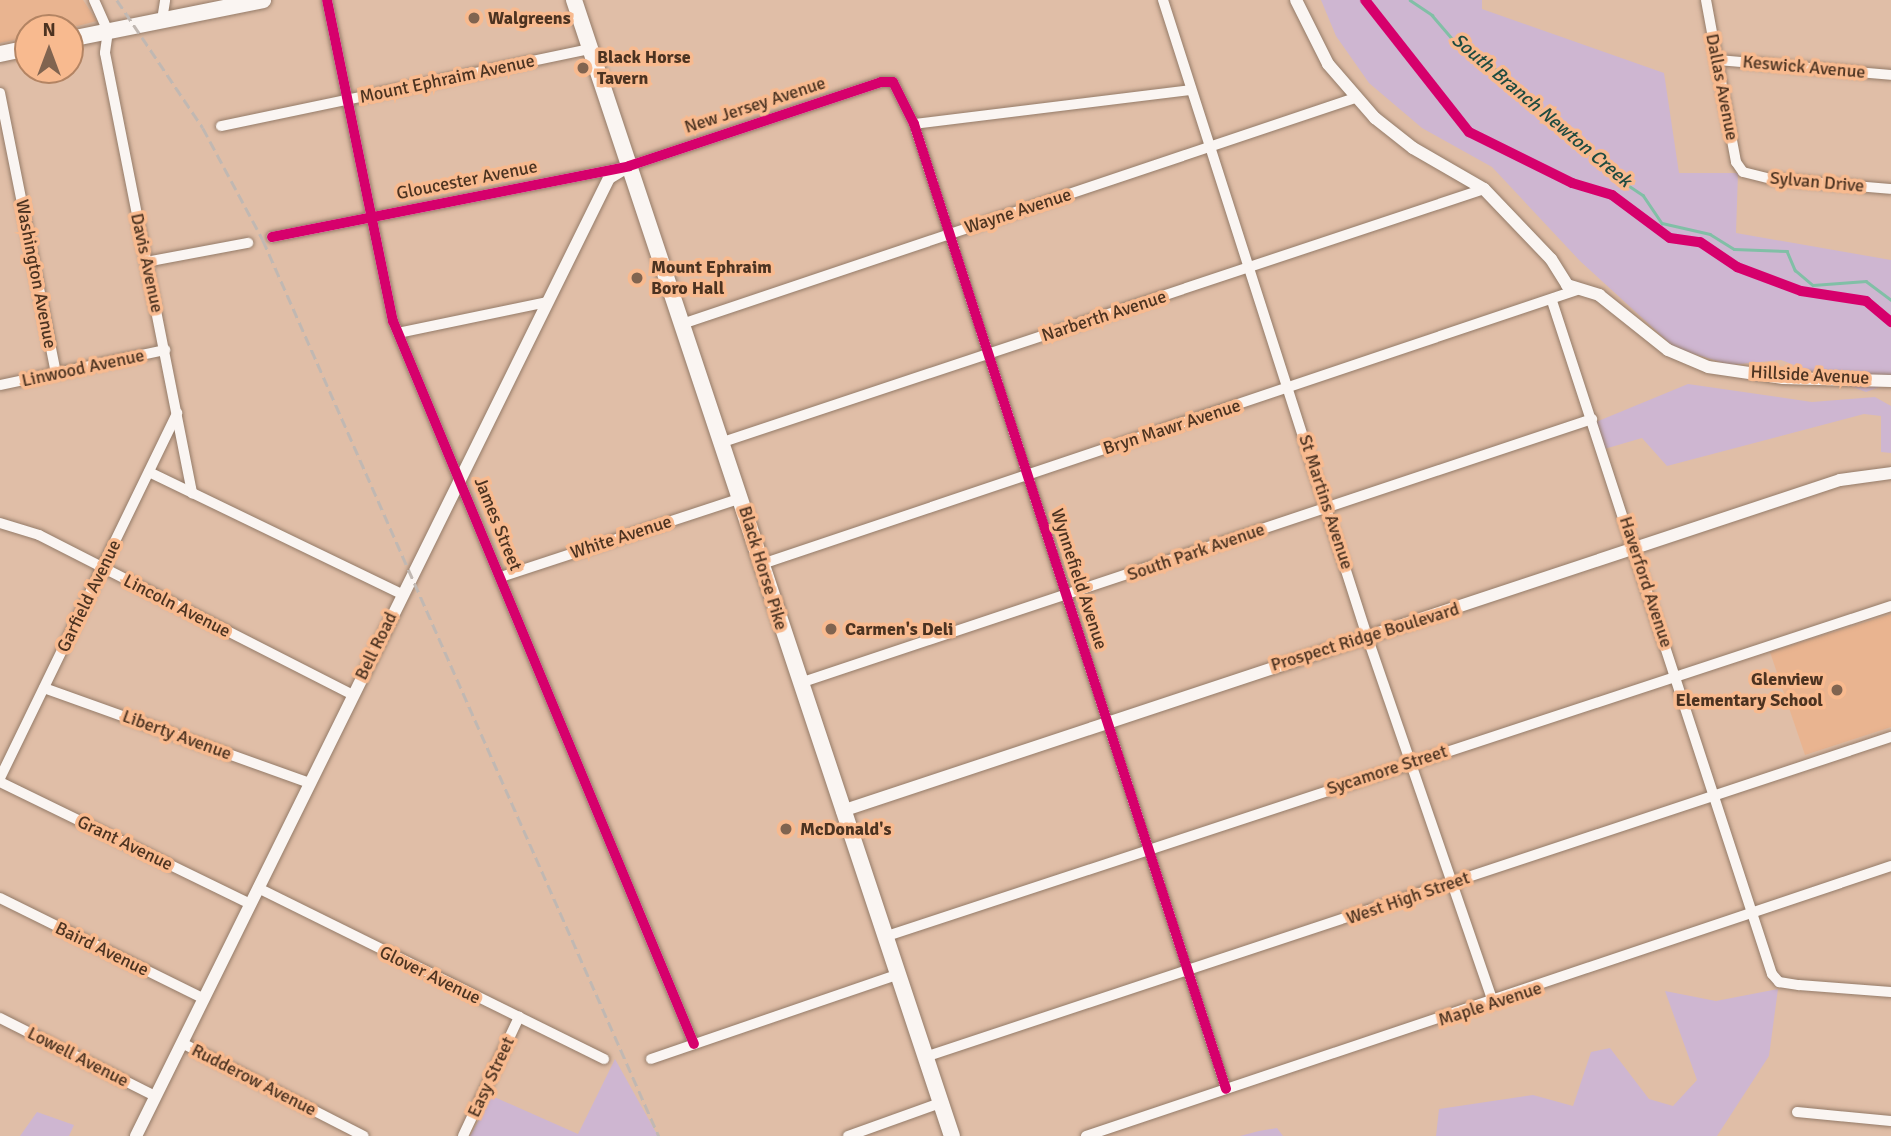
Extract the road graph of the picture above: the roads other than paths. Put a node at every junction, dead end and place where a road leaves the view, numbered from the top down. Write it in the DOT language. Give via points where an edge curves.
graph roads {
  1 [pos="94,0"];
  2 [pos="165,0"];
  3 [pos="262,0"];
  4 [pos="327,0"];
  5 [pos="574,0"];
  6 [pos="1163,0"];
  7 [pos="1296,0"];
  8 [pos="1706,0"];
  9 [pos="162,20"];
  10 [pos="108,31"];
  11 [pos="84,36"];
  12 [pos="590,49"];
  13 [pos="1717,60"];
  14 [pos="1891,75"];
  15 [pos="893,82"];
  16 [pos="1191,90"];
  17 [pos="0,93"];
  18 [pos="1354,98"];
  19 [pos="347,100"];
  20 [pos="914,124"];
  21 [pos="221,126"];
  22 [pos="1210,147"];
  23 [pos="629,166"];
  24 [pos="1743,172"];
  25 [pos="1484,189"];
  26 [pos="1891,189"];
  27 [pos="372,217"];
  28 [pos="947,234"];
  29 [pos="272,237"];
  30 [pos="248,243"];
  31 [pos="146,262"];
  32 [pos="1248,268"];
  33 [pos="1580,289"];
  34 [pos="1552,301"];
  35 [pos="548,302"];
  36 [pos="682,324"];
  37 [pos="398,333"];
  38 [pos="165,350"];
  39 [pos="988,354"];
  40 [pos="56,373"];
  41 [pos="1891,381"];
  42 [pos="0,385"];
  43 [pos="1289,388"];
  44 [pos="177,413"];
  45 [pos="1592,419"];
  46 [pos="723,442"];
  47 [pos="149,472"];
  48 [pos="1891,473"];
  49 [pos="1027,476"];
  50 [pos="460,478"];
  51 [pos="192,494"];
  52 [pos="741,498"];
  53 [pos="1329,508"];
  54 [pos="0,523"];
  55 [pos="1635,551"];
  56 [pos="762,564"];
  57 [pos="102,569"];
  58 [pos="500,577"];
  59 [pos="401,594"];
  60 [pos="1066,597"];
  61 [pos="1891,606"];
  62 [pos="1367,636"];
  63 [pos="1676,674"];
  64 [pos="800,683"];
  65 [pos="44,688"];
  66 [pos="351,694"];
  67 [pos="1107,720"];
  68 [pos="1891,737"];
  69 [pos="1413,761"];
  70 [pos="0,780"];
  71 [pos="310,783"];
  72 [pos="1716,794"];
  73 [pos="842,811"];
  74 [pos="1150,849"];
  75 [pos="1891,866"];
  76 [pos="1453,882"];
  77 [pos="258,888"];
  78 [pos="0,898"];
  79 [pos="250,904"];
  80 [pos="1755,915"];
  81 [pos="884,937"];
  82 [pos="1190,969"];
  83 [pos="896,975"];
  84 [pos="1891,992"];
  85 [pos="204,999"];
  86 [pos="1493,1002"];
  87 [pos="519,1017"];
  88 [pos="0,1018"];
  89 [pos="182,1043"];
  90 [pos="694,1044"];
  91 [pos="925,1057"];
  92 [pos="604,1059"];
  93 [pos="651,1059"];
  94 [pos="1226,1089"];
  95 [pos="155,1096"];
  96 [pos="940,1103"];
  97 [pos="1797,1112"];
  98 [pos="1891,1121"];
  99 [pos="135,1136"];
  100 [pos="364,1136"];
  101 [pos="463,1136"];
  102 [pos="848,1136"];
  103 [pos="951,1136"];
  104 [pos="1086,1136"];
  1 -- 10 [label="street"];
  2 -- 9 [label="street"];
  3 -- 9 [label="main road"];
  4 -- 19 [label="street, James Street"];
  5 -- 12 [label="main road, Black Horse Pike"];
  6 -- 16 [label="street, St Martins Avenue"];
  7 -- 18 [label="street, Hillside Avenue" via="1328,64"];
  8 -- 13 [label="street, Dallas Avenue"];
  9 -- 10 [label="main road"];
  10 -- 11 [label="main road"];
  10 -- 31 [label="street, Davis Avenue" via="105,53"];
  12 -- 19 [label="street, Mount Ephraim Avenue"];
  12 -- 23 [label="main road, Black Horse Pike"];
  13 -- 14 [label="street, Keswick Avenue"];
  13 -- 24 [label="street, Dallas Avenue" via="1736,162"];
  15 -- 20 [label="street, Wynnefield Avenue"];
  15 -- 23 [label="street, New Jersey Avenue" via="881,82"];
  16 -- 20 [label="street"];
  16 -- 22 [label="street, St Martins Avenue"];
  17 -- 40 [label="street, Washington Avenue"];
  18 -- 22 [label="street, Wayne Avenue"];
  18 -- 25 [label="street, Hillside Avenue" via="1413,148"];
  19 -- 21 [label="street, Mount Ephraim Avenue"];
  19 -- 27 [label="street, James Street"];
  20 -- 28 [label="street, Wynnefield Avenue"];
  22 -- 28 [label="street, Wayne Avenue"];
  22 -- 32 [label="street, St Martins Avenue"];
  23 -- 27 [label="street, Gloucester Avenue"];
  23 -- 35 [label="street, Bell Road" via="609,178"];
  23 -- 36 [label="main road, Black Horse Pike"];
  24 -- 26 [label="street, Sylvan Drive" via="1772,179"];
  25 -- 32 [label="street, Narberth Avenue"];
  25 -- 33 [label="street, Hillside Avenue" via="1552,259 1567,285"];
  27 -- 29 [label="street, Gloucester Avenue"];
  27 -- 37 [label="street, James Street"];
  28 -- 36 [label="street, Wayne Avenue"];
  28 -- 39 [label="street, Wynnefield Avenue"];
  30 -- 31 [label="street"];
  31 -- 38 [label="street, Davis Avenue"];
  32 -- 39 [label="street, Narberth Avenue"];
  32 -- 43 [label="street, St Martins Avenue"];
  33 -- 34 [label="street, Bryn Mawr Avenue"];
  33 -- 41 [label="street, Hillside Avenue" via="1599,295 1668,350 1694,363 1783,378"];
  34 -- 43 [label="street, Bryn Mawr Avenue"];
  34 -- 45 [label="street, Haverford Avenue"];
  35 -- 37 [label="street"];
  35 -- 50 [label="street, Bell Road"];
  36 -- 46 [label="main road, Black Horse Pike"];
  37 -- 50 [label="street, James Street"];
  38 -- 40 [label="street, Linwood Avenue"];
  38 -- 44 [label="street, Davis Avenue"];
  39 -- 46 [label="street, Narberth Avenue"];
  39 -- 49 [label="street, Wynnefield Avenue"];
  40 -- 42 [label="street, Linwood Avenue"];
  43 -- 49 [label="street, Bryn Mawr Avenue"];
  43 -- 53 [label="street, St Martins Avenue"];
  44 -- 47 [label="street, Garfield Avenue"];
  44 -- 51 [label="street, Davis Avenue"];
  45 -- 53 [label="street, South Park Avenue"];
  45 -- 55 [label="street, Haverford Avenue"];
  46 -- 52 [label="main road, Black Horse Pike"];
  47 -- 51 [label="street"];
  47 -- 57 [label="street, Garfield Avenue"];
  48 -- 55 [label="street, Prospect Ridge Boulevard" via="1840,480"];
  49 -- 56 [label="street, Bryn Mawr Avenue"];
  49 -- 60 [label="street, Wynnefield Avenue"];
  50 -- 58 [label="street, James Street"];
  50 -- 59 [label="street, Bell Road"];
  51 -- 59 [label="street"];
  52 -- 56 [label="main road, Black Horse Pike"];
  52 -- 58 [label="street, White Avenue"];
  53 -- 60 [label="street, South Park Avenue"];
  53 -- 62 [label="street, St Martins Avenue"];
  54 -- 57 [label="street, Lincoln Avenue" via="38,535"];
  55 -- 62 [label="street, Prospect Ridge Boulevard"];
  55 -- 63 [label="street, Haverford Avenue"];
  56 -- 64 [label="main road, Black Horse Pike"];
  57 -- 65 [label="street, Garfield Avenue"];
  57 -- 66 [label="street, Lincoln Avenue"];
  58 -- 90 [label="street, James Street"];
  59 -- 66 [label="street, Bell Road"];
  60 -- 64 [label="street, South Park Avenue"];
  60 -- 67 [label="street, Wynnefield Avenue"];
  61 -- 63 [label="street, Sycamore Street"];
  62 -- 67 [label="street, Prospect Ridge Boulevard"];
  62 -- 69 [label="street, St Martins Avenue"];
  63 -- 69 [label="street, Sycamore Street"];
  63 -- 72 [label="street, Haverford Avenue"];
  64 -- 73 [label="main road, Black Horse Pike"];
  65 -- 70 [label="street, Garfield Avenue"];
  65 -- 71 [label="street, Liberty Avenue"];
  66 -- 71 [label="street, Bell Road"];
  67 -- 73 [label="street, Prospect Ridge Boulevard"];
  67 -- 74 [label="street, Wynnefield Avenue"];
  68 -- 72 [label="street, West High Street"];
  69 -- 74 [label="street, Sycamore Street"];
  69 -- 76 [label="street, St Martins Avenue"];
  70 -- 79 [label="street, Grant Avenue"];
  71 -- 77 [label="street, Bell Road"];
  72 -- 76 [label="street, West High Street"];
  72 -- 80 [label="street, Haverford Avenue"];
  73 -- 81 [label="main road, Black Horse Pike"];
  74 -- 81 [label="street, Sycamore Street"];
  74 -- 82 [label="street, Wynnefield Avenue"];
  75 -- 80 [label="street, Maple Avenue"];
  76 -- 82 [label="street, West High Street"];
  76 -- 86 [label="street, St Martins Avenue"];
  77 -- 79 [label="street, Bell Road"];
  77 -- 87 [label="street, Glover Avenue"];
  78 -- 85 [label="street, Baird Avenue"];
  79 -- 85 [label="street, Bell Road"];
  80 -- 84 [label="street, Haverford Avenue" via="1772,974 1779,982"];
  80 -- 86 [label="street, Maple Avenue"];
  81 -- 83 [label="main road, Black Horse Pike"];
  82 -- 91 [label="street, West High Street"];
  82 -- 94 [label="street, Wynnefield Avenue"];
  83 -- 90 [label="street"];
  83 -- 91 [label="main road, Black Horse Pike"];
  85 -- 89 [label="street, Bell Road"];
  86 -- 94 [label="street, Maple Avenue"];
  87 -- 92 [label="street, Glover Avenue"];
  87 -- 101 [label="street, Easy Street"];
  88 -- 95 [label="street, Lowell Avenue"];
  89 -- 95 [label="street, Bell Road"];
  89 -- 100 [label="street, Rudderow Avenue"];
  90 -- 93 [label="street"];
  91 -- 96 [label="main road, Black Horse Pike"];
  94 -- 104 [label="street, Maple Avenue"];
  95 -- 99 [label="street, Bell Road"];
  96 -- 102 [label="street"];
  96 -- 103 [label="main road, Black Horse Pike"];
  97 -- 98 [label="street"];
}
